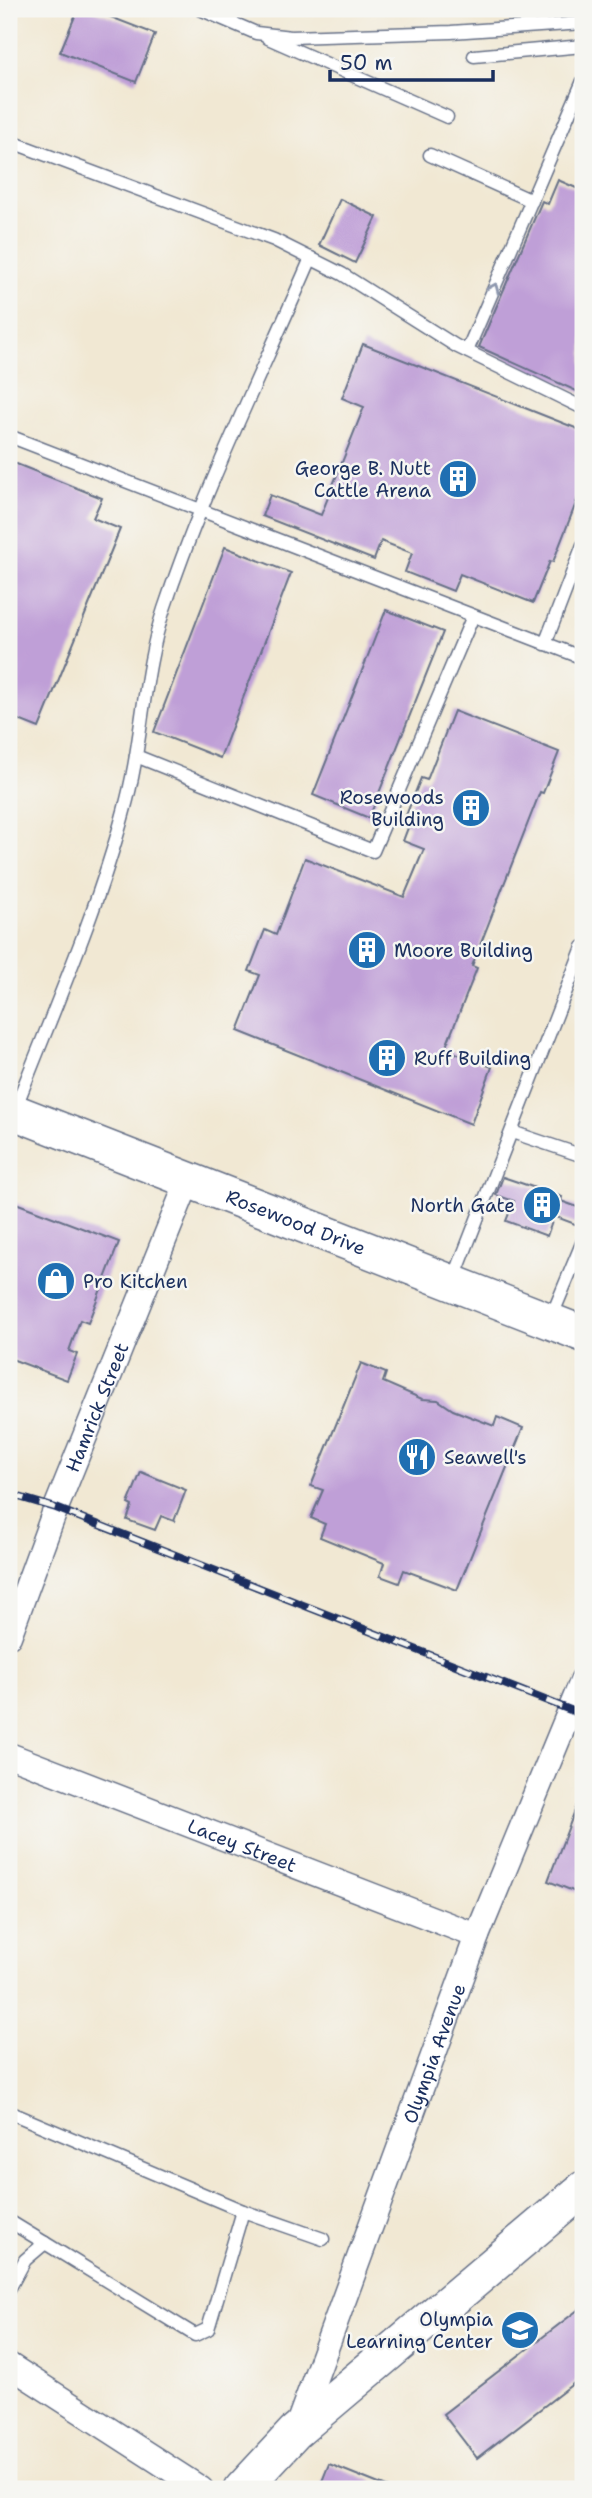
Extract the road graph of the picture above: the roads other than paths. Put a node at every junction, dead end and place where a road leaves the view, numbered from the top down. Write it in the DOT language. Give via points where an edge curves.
graph roads {
  1 [pos="200,9"];
  2 [pos="583,23"];
  3 [pos="256,33"];
  4 [pos="583,46"];
  5 [pos="474,56"];
  6 [pos="583,80"];
  7 [pos="447,117"];
  8 [pos="9,141"];
  9 [pos="430,155"];
  10 [pos="531,201"];
  11 [pos="311,258"];
  12 [pos="467,351"];
  13 [pos="583,408"];
  14 [pos="9,436"];
  15 [pos="201,513"];
  16 [pos="583,545"];
  17 [pos="473,616"];
  18 [pos="545,644"];
  19 [pos="583,658"];
  20 [pos="136,756"];
  21 [pos="583,947"];
  22 [pos="11,1112"];
  23 [pos="512,1132"];
  24 [pos="583,1156"];
  25 [pos="188,1181"];
  26 [pos="583,1241"];
  27 [pos="453,1282"];
  28 [pos="550,1322"];
  29 [pos="583,1334"];
  30 [pos="9,1636"];
  31 [pos="583,1679"];
  32 [pos="9,1755"];
  33 [pos="478,1936"];
  34 [pos="9,2112"];
  35 [pos="583,2189"];
  36 [pos="243,2211"];
  37 [pos="9,2221"];
  38 [pos="323,2239"];
  39 [pos="45,2244"];
  40 [pos="9,2289"];
  41 [pos="9,2365"];
  42 [pos="295,2432"];
  43 [pos="201,2489"];
  44 [pos="242,2489"];
  45 [pos="273,2489"];
  1 -- 3 [label="lane"];
  2 -- 3 [label="lane" via="322,37"];
  3 -- 7 [label="lane"];
  4 -- 5 [label="lane"];
  6 -- 10 [label="lane"];
  8 -- 11 [label="lane"];
  9 -- 10 [label="lane"];
  12 -- 10 [label="lane, one-way"];
  11 -- 12 [label="lane"];
  11 -- 15 [label="lane"];
  12 -- 13 [label="lane"];
  14 -- 15 [label="lane"];
  15 -- 17 [label="lane"];
  15 -- 20 [label="lane" via="154,640"];
  16 -- 18 [label="lane"];
  17 -- 18 [label="lane"];
  17 -- 20 [label="lane" via="373,851"];
  18 -- 19 [label="lane"];
  20 -- 22 [label="lane" via="114,848"];
  21 -- 23 [label="lane"];
  22 -- 25 [label="main road, Rosewood Drive"];
  23 -- 24 [label="lane"];
  23 -- 27 [label="lane"];
  25 -- 27 [label="main road, Rosewood Drive"];
  25 -- 30 [label="street, Hamrick Street"];
  26 -- 28 [label="lane"];
  27 -- 28 [label="main road, Rosewood Drive"];
  28 -- 29 [label="main road, Rosewood Drive"];
  31 -- 33 [label="street, Olympia Avenue"];
  32 -- 33 [label="street, Lacey Street"];
  33 -- 42 [label="street, Olympia Avenue"];
  34 -- 36 [label="lane"];
  35 -- 42 [label="main road"];
  36 -- 38 [label="lane"];
  36 -- 39 [label="lane" via="208,2329 195,2335"];
  37 -- 39 [label="lane"];
  39 -- 40 [label="lane" via="25,2260"];
  41 -- 43 [label="street"];
  42 -- 44 [label="main road, Olympia Avenue"];
  42 -- 45 [label="main road, Olympia Avenue"];
}
